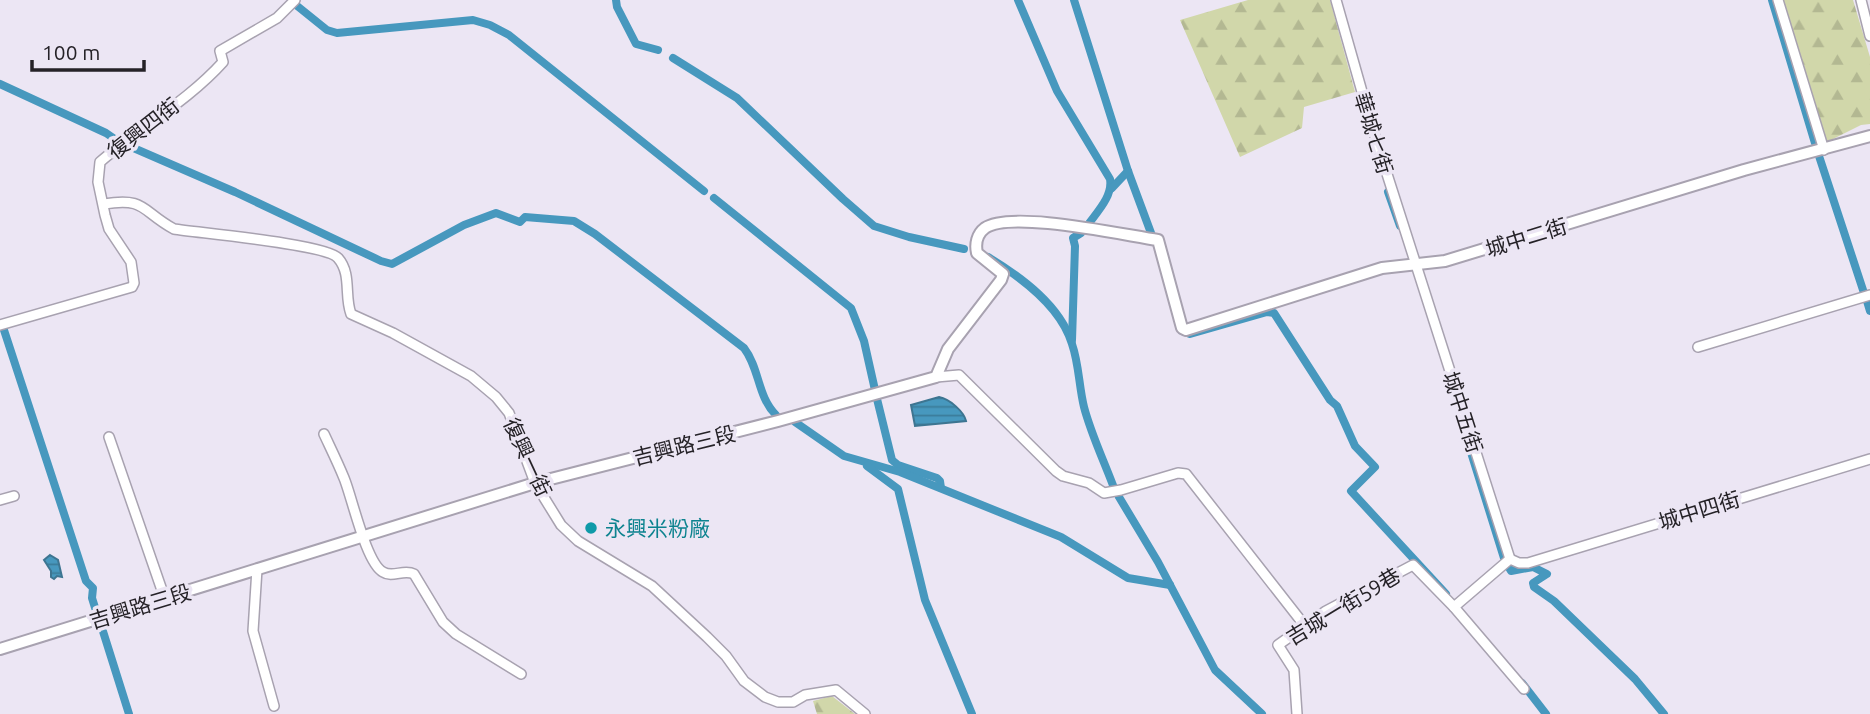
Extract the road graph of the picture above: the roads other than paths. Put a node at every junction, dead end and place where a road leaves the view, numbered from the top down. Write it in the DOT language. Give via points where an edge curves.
graph roads {
  1 [pos="295,0"];
  2 [pos="1336,0"];
  3 [pos="1778,0"];
  4 [pos="1860,0"];
  5 [pos="1870,36"];
  6 [pos="1870,136"];
  7 [pos="1824,150"];
  8 [pos="104,204"];
  9 [pos="1416,265"];
  10 [pos="1870,295"];
  11 [pos="0,325"];
  12 [pos="1698,347"];
  13 [pos="936,377"];
  14 [pos="324,434"];
  15 [pos="109,437"];
  16 [pos="1870,459"];
  17 [pos="535,483"];
  18 [pos="14,496"];
  19 [pos="0,500"];
  20 [pos="363,537"];
  21 [pos="1510,559"];
  22 [pos="257,569"];
  23 [pos="165,599"];
  24 [pos="1454,607"];
  25 [pos="1305,626"];
  26 [pos="0,649"];
  27 [pos="521,674"];
  28 [pos="1524,689"];
  29 [pos="274,706"];
  30 [pos="860,712"];
  31 [pos="1297,714"];
  1 -- 8 [label="street, 復興四街" via="277,18 220,51 223,62 211,76 100,162 98,182"];
  2 -- 9 [label="street, 華城七街"];
  3 -- 7 [label="street"];
  4 -- 5 [label="street"];
  6 -- 7 [label="street, 城中二街"];
  7 -- 9 [label="street, 城中二街" via="1445,261"];
  8 -- 11 [label="street, 復興四街" via="109,229 131,262 132,287"];
  8 -- 17 [label="street, 復興一街" via="137,203 174,229 328,252 338,258 348,282 351,314 471,376 496,397 509,413"];
  9 -- 13 [label="street, 城中二街" via="1382,268 1186,330 1158,240 1026,220 987,226 975,244 977,253 1003,274 1001,280 948,349"];
  9 -- 21 [label="street, 城中五街"];
  10 -- 12 [label="street"];
  13 -- 17 [label="street, 吉興路三段"];
  13 -- 25 [label="street" via="959,376 1056,471 1104,493 1186,474"];
  14 -- 20 [label="street" via="345,479"];
  15 -- 23 [label="street"];
  16 -- 21 [label="street, 城中四街" via="1528,563"];
  17 -- 20 [label="street, 吉興路三段"];
  17 -- 30 [label="street, 復興一街" via="568,533 652,586 765,697 793,702 805,695 836,690"];
  18 -- 19 [label="street"];
  20 -- 22 [label="street, 吉興路三段"];
  20 -- 27 [label="street" via="382,572 414,574 443,622"];
  21 -- 24 [label="street"];
  22 -- 23 [label="street, 吉興路三段"];
  22 -- 29 [label="street" via="253,631"];
  23 -- 26 [label="street, 吉興路三段"];
  24 -- 25 [label="street, 吉城一街59巷" via="1413,565"];
  24 -- 28 [label="street"];
  25 -- 31 [label="street, 吉城一街59巷" via="1278,645 1294,670"];
}
